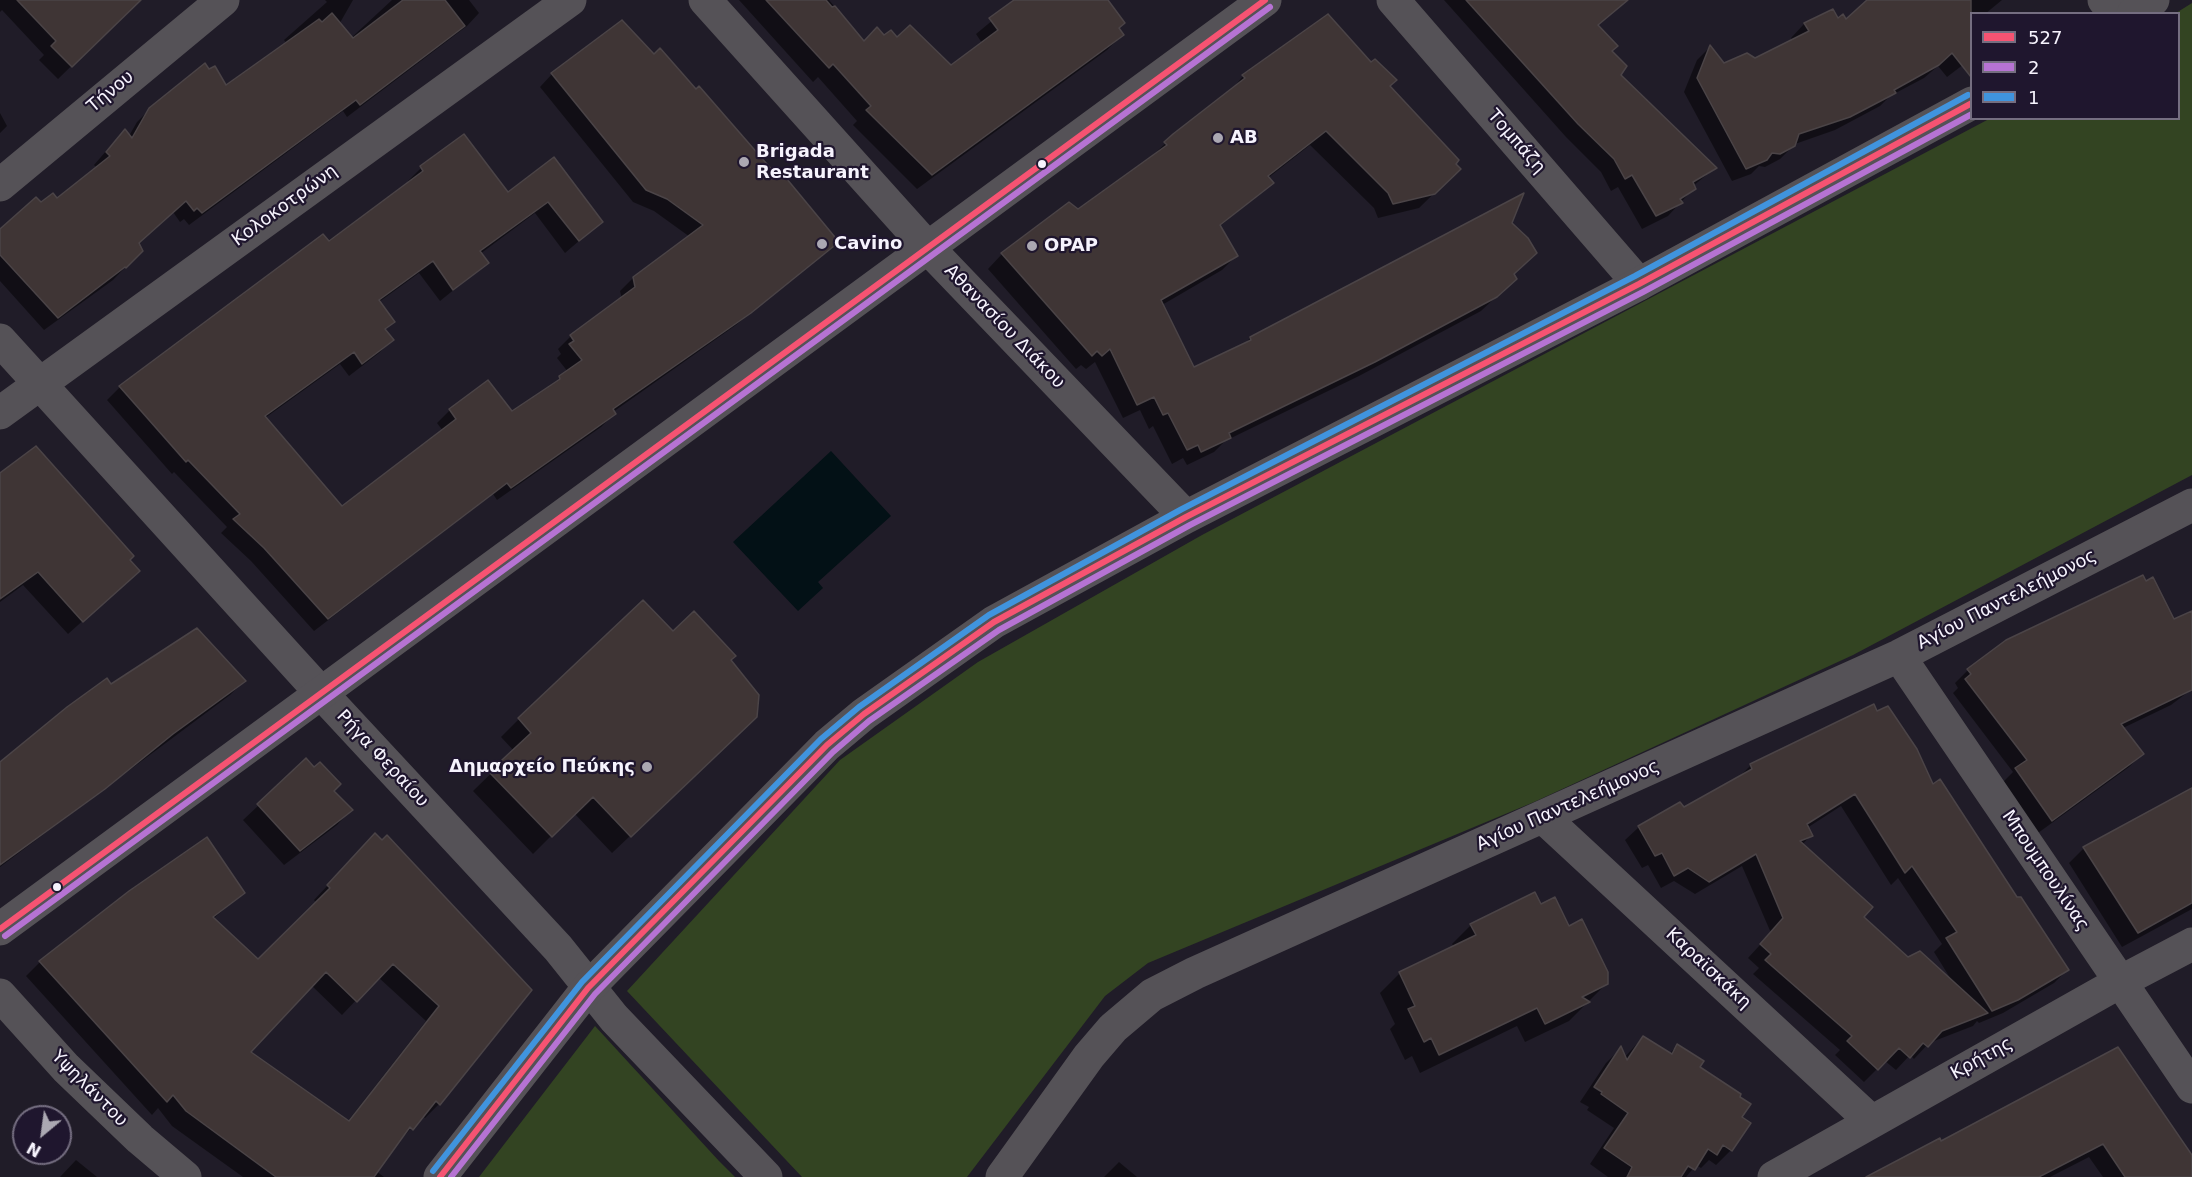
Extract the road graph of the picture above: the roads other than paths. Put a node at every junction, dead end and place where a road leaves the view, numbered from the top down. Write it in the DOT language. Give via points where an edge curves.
graph roads {
  1 [pos="223,0"];
  2 [pos="570,0"];
  3 [pos="705,0"];
  4 [pos="1265,0"];
  5 [pos="1393,0"];
  6 [pos="2104,0"];
  7 [pos="2154,0"];
  8 [pos="2114,12"];
  9 [pos="2136,12"];
  10 [pos="1970,104"];
  11 [pos="0,184"];
  12 [pos="928,248"];
  13 [pos="1639,284"];
  14 [pos="0,340"];
  15 [pos="39,384"];
  16 [pos="0,413"];
  17 [pos="2192,505"];
  18 [pos="1186,517"];
  19 [pos="1899,656"];
  20 [pos="322,694"];
  21 [pos="1544,818"];
  22 [pos="0,929"];
  23 [pos="2192,944"];
  24 [pos="2120,982"];
  25 [pos="588,988"];
  26 [pos="0,995"];
  27 [pos="2192,1087"];
  28 [pos="1871,1121"];
  29 [pos="185,1177"];
  30 [pos="440,1177"];
  31 [pos="766,1177"];
  32 [pos="1002,1177"];
  33 [pos="1774,1177"];
  1 -- 11 [label="street, Τήνου"];
  2 -- 15 [label="street, Κολοκοτρώνη"];
  3 -- 12 [label="street, Αθανασίου Διάκου"];
  4 -- 12 [label="street"];
  5 -- 13 [label="street, Τομπάζη"];
  6 -- 8 [label="street"];
  7 -- 9 [label="street"];
  10 -- 13 [label="street"];
  12 -- 18 [label="street, Αθανασίου Διάκου"];
  12 -- 20 [label="street"];
  13 -- 18 [label="street"];
  14 -- 15 [label="street, Ρήγα Φεραίου"];
  15 -- 16 [label="street, Κολοκοτρώνη"];
  15 -- 20 [label="street, Ρήγα Φεραίου"];
  17 -- 19 [label="street, Αγίου Παντελεήμονος"];
  18 -- 25 [label="street" via="994,622 864,714 827,745"];
  19 -- 21 [label="street, Αγίου Παντελεήμονος"];
  19 -- 24 [label="street, Μπουμπουλίνας"];
  20 -- 22 [label="street"];
  20 -- 25 [label="street, Ρήγα Φεραίου" via="558,948"];
  21 -- 28 [label="street, Καραϊσκάκη"];
  21 -- 32 [label="street, Αγίου Παντελεήμονος" via="1152,995 1113,1028 1089,1056"];
  23 -- 24 [label="street, Κρήτης"];
  24 -- 27 [label="street, Μπουμπουλίνας"];
  24 -- 28 [label="street, Κρήτης"];
  25 -- 30 [label="street"];
  25 -- 31 [label="street, Ρήγα Φεραίου"];
  26 -- 29 [label="street, Υψηλάντου" via="66,1068"];
  28 -- 33 [label="street, Κρήτης"];
}
